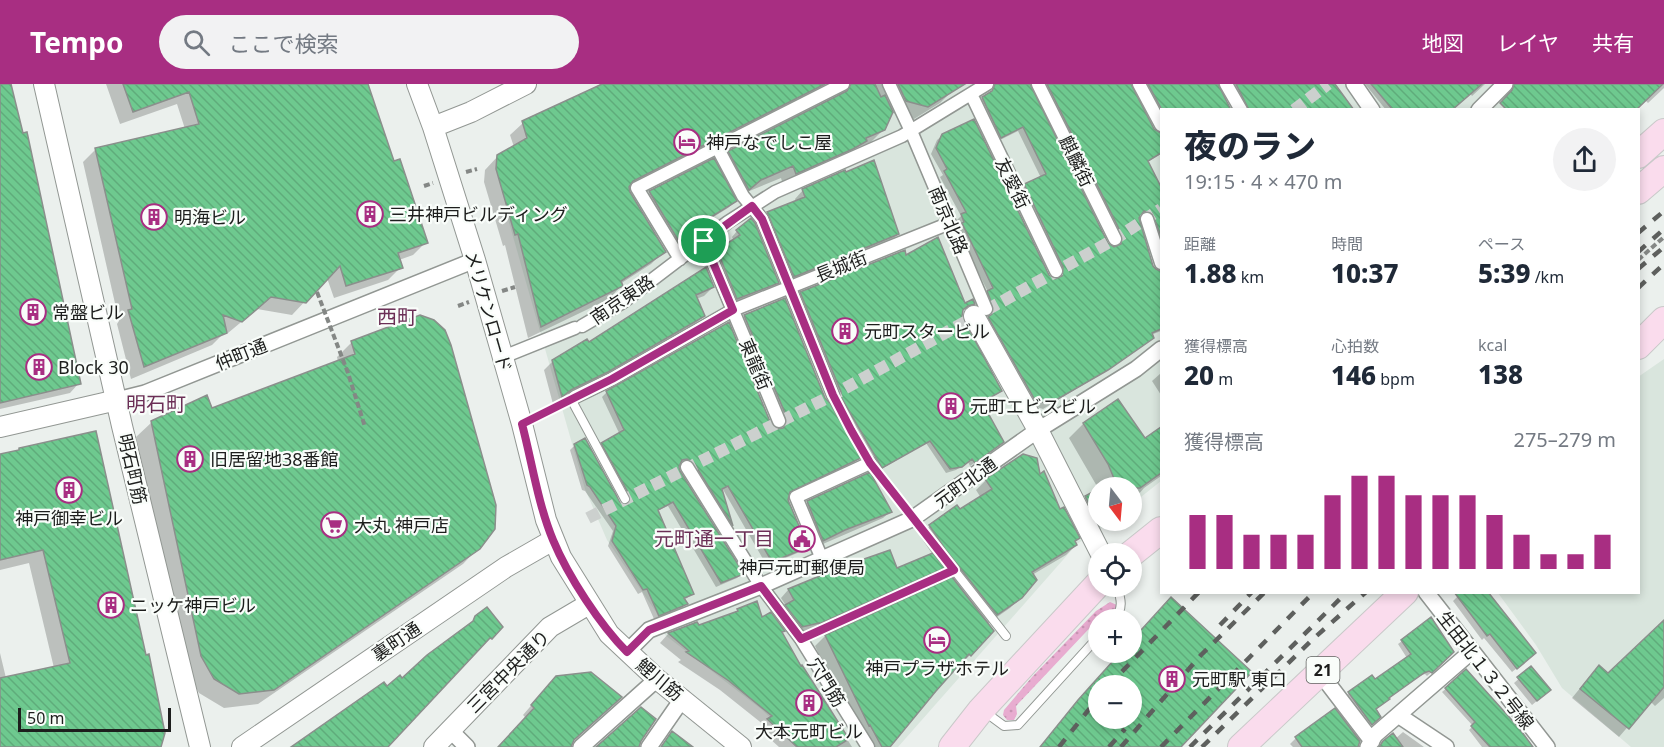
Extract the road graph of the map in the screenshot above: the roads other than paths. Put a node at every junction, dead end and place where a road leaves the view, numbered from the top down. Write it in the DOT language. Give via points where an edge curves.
graph roads {
  1 [pos="44,84"];
  2 [pos="417,84"];
  3 [pos="526,84"];
  4 [pos="843,84"];
  5 [pos="889,84"];
  6 [pos="987,84"];
  7 [pos="1038,84"];
  8 [pos="1139,84"];
  9 [pos="1226,84"];
  10 [pos="1354,84"];
  11 [pos="1505,84"];
  12 [pos="971,94"];
  13 [pos="1240,108"];
  14 [pos="1371,108"];
  15 [pos="1481,108"];
  16 [pos="1160,123"];
  17 [pos="433,127"];
  18 [pos="911,131"];
  19 [pos="1664,132"];
  20 [pos="717,147"];
  21 [pos="1640,153"];
  22 [pos="1664,169"];
  23 [pos="1640,189"];
  24 [pos="752,206"];
  25 [pos="1147,219"];
  26 [pos="950,223"];
  27 [pos="1115,239"];
  28 [pos="704,241"];
  29 [pos="680,259"];
  30 [pos="475,260"];
  31 [pos="1160,260"];
  32 [pos="1056,271"];
  33 [pos="790,287"];
  34 [pos="733,310"];
  35 [pos="980,312"];
  36 [pos="1664,320"];
  37 [pos="1640,344"];
  38 [pos="1160,350"];
  39 [pos="503,357"];
  40 [pos="833,395"];
  41 [pos="573,398"];
  42 [pos="117,400"];
  43 [pos="779,421"];
  44 [pos="522,424"];
  45 [pos="0,427"];
  46 [pos="1038,429"];
  47 [pos="870,463"];
  48 [pos="687,467"];
  49 [pos="625,499"];
  50 [pos="912,519"];
  51 [pos="1160,531"];
  52 [pos="553,540"];
  53 [pos="1095,543"];
  54 [pos="1142,545"];
  55 [pos="822,559"];
  56 [pos="954,570"];
  57 [pos="761,586"];
  58 [pos="1403,594"];
  59 [pos="1428,594"];
  60 [pos="1088,595"];
  61 [pos="589,604"];
  62 [pos="1006,636"];
  63 [pos="801,639"];
  64 [pos="1088,648"];
  65 [pos="1472,651"];
  66 [pos="627,652"];
  67 [pos="1320,673"];
  68 [pos="657,679"];
  69 [pos="682,698"];
  70 [pos="981,710"];
  71 [pos="1398,716"];
  72 [pos="449,729"];
  73 [pos="1370,744"];
  74 [pos="201,747"];
  75 [pos="242,747"];
  76 [pos="434,747"];
  77 [pos="467,747"];
  78 [pos="580,747"];
  79 [pos="649,747"];
  80 [pos="741,747"];
  81 [pos="868,747"];
  82 [pos="952,747"];
  83 [pos="1241,747"];
  84 [pos="1446,747"];
  85 [pos="1546,747"];
  1 -- 42 [label="street, 明石町筋"];
  2 -- 17 [label="street, メリケンロード"];
  3 -- 17 [label="street"];
  4 -- 20 [label="street"];
  5 -- 18 [label="street, 南京北路"];
  6 -- 12 [label="street, 南京東路"];
  7 -- 27 [label="street, 麒麟街"];
  8 -- 16 [label="street"];
  9 -- 13 [label="street"];
  10 -- 14 [label="street"];
  11 -- 15 [label="street"];
  12 -- 18 [label="street, 南京東路"];
  12 -- 32 [label="street, 友愛街"];
  17 -- 30 [label="street, メリケンロード"];
  18 -- 24 [label="street, 南京東路" via="790,184"];
  18 -- 26 [label="street, 南京北路"];
  19 -- 21 [label="main road"];
  20 -- 24 [label="street"];
  20 -- 29 [label="street" via="637,188"];
  22 -- 23 [label="main road"];
  24 -- 28 [label="street, 南京東路"];
  24 -- 33 [label="street" via="762,219"];
  25 -- 31 [label="street"];
  26 -- 33 [label="street, 長城街"];
  26 -- 35 [label="street, 南京北路"];
  28 -- 29 [label="street, 南京東路"];
  28 -- 34 [label="street, 東龍街"];
  29 -- 39 [label="street, 南京東路" via="623,302 578,327"];
  30 -- 39 [label="street, メリケンロード"];
  30 -- 42 [label="street, 仲町通" via="146,393"];
  33 -- 34 [label="street, 長城街"];
  33 -- 40 [label="street"];
  34 -- 41 [label="street, 長城街"];
  34 -- 43 [label="street, 東龍街"];
  35 -- 46 [label="street"];
  36 -- 37 [label="main road"];
  38 -- 46 [label="street, 元町北通" via="1136,369"];
  39 -- 44 [label="street, メリケンロード"];
  40 -- 47 [label="lane"];
  41 -- 44 [label="lane"];
  41 -- 49 [label="lane"];
  42 -- 45 [label="street, 仲町通"];
  42 -- 74 [label="street, 明石町筋"];
  44 -- 52 [label="street, メリケンロード"];
  46 -- 50 [label="street, 元町北通"];
  46 -- 53 [label="street"];
  47 -- 50 [label="lane"];
  47 -- 55 [label="street" via="796,497"];
  48 -- 57 [label="street, 穴門筋"];
  50 -- 55 [label="street, 元町北通"];
  50 -- 56 [label="lane"];
  51 -- 54 [label="main road"];
  52 -- 61 [label="street, 鯉川筋"];
  52 -- 75 [label="street, 裏町通" via="506,567"];
  55 -- 57 [label="street, 元町北通"];
  56 -- 62 [label="lane"];
  56 -- 63 [label="lane"];
  57 -- 63 [label="street, 穴門筋"];
  57 -- 66 [label="street, 元町北通" via="649,630"];
  58 -- 67 [label="main road, 21"];
  59 -- 65 [label="street, 生田北１３２号線"];
  60 -- 70 [label="main road"];
  61 -- 66 [label="street, 鯉川筋"];
  61 -- 72 [label="street, 三宮中央通り" via="550,627"];
  63 -- 81 [label="street, 穴門筋"];
  64 -- 70 [label="lane" via="1018,725 1004,726"];
  65 -- 71 [label="street"];
  65 -- 85 [label="street, 生田北１３２号線"];
  66 -- 68 [label="street, 鯉川筋"];
  67 -- 73 [label="street"];
  67 -- 83 [label="main road, 21"];
  68 -- 69 [label="street, 鯉川筋"];
  68 -- 78 [label="street"];
  69 -- 79 [label="street"];
  69 -- 80 [label="street, 鯉川筋"];
  70 -- 82 [label="main road"];
  71 -- 73 [label="street"];
  71 -- 84 [label="street"];
  72 -- 76 [label="street, 三宮中央通り"];
  72 -- 77 [label="street"];
}
